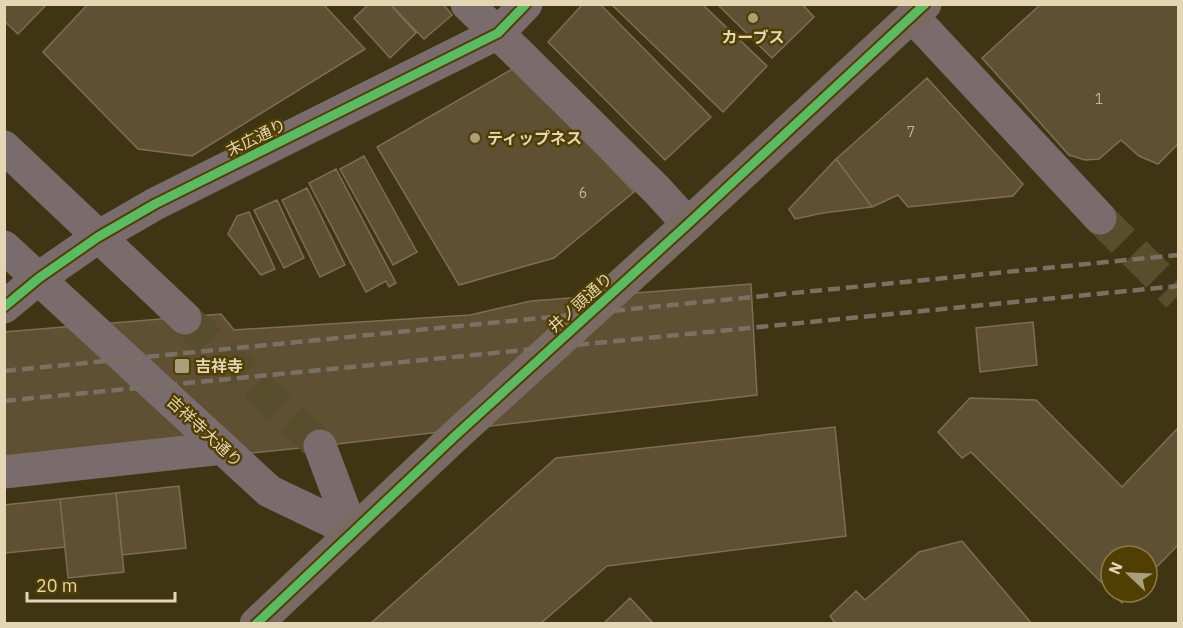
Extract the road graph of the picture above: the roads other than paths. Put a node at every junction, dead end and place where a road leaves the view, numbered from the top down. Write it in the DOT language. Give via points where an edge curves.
graph roads {
  1 [pos="467,4"];
  2 [pos="526,4"];
  3 [pos="919,10"];
  4 [pos="498,33"];
  5 [pos="4,147"];
  6 [pos="1100,218"];
  7 [pos="688,224"];
  8 [pos="98,237"];
  9 [pos="4,247"];
  10 [pos="39,278"];
  11 [pos="4,307"];
  12 [pos="185,318"];
  13 [pos="320,446"];
  14 [pos="223,448"];
  15 [pos="4,472"];
  16 [pos="352,531"];
  17 [pos="256,624"];
  1 -- 4 [label="street"];
  2 -- 4 [label="street, 末広通り"];
  3 -- 6 [label="street"];
  3 -- 7 [label="main road, 井ノ頭通り"];
  4 -- 7 [label="street"];
  4 -- 8 [label="street, 末広通り" via="155,204"];
  5 -- 8 [label="street"];
  7 -- 16 [label="main road, 井ノ頭通り"];
  8 -- 10 [label="street, 末広通り"];
  8 -- 12 [label="street"];
  9 -- 10 [label="street, 吉祥寺大通り"];
  10 -- 11 [label="street, 末広通り"];
  10 -- 14 [label="street, 吉祥寺大通り"];
  13 -- 16 [label="street"];
  14 -- 15 [label="street"];
  14 -- 16 [label="street, 吉祥寺大通り" via="269,491"];
  16 -- 17 [label="main road, 井ノ頭通り"];
}
